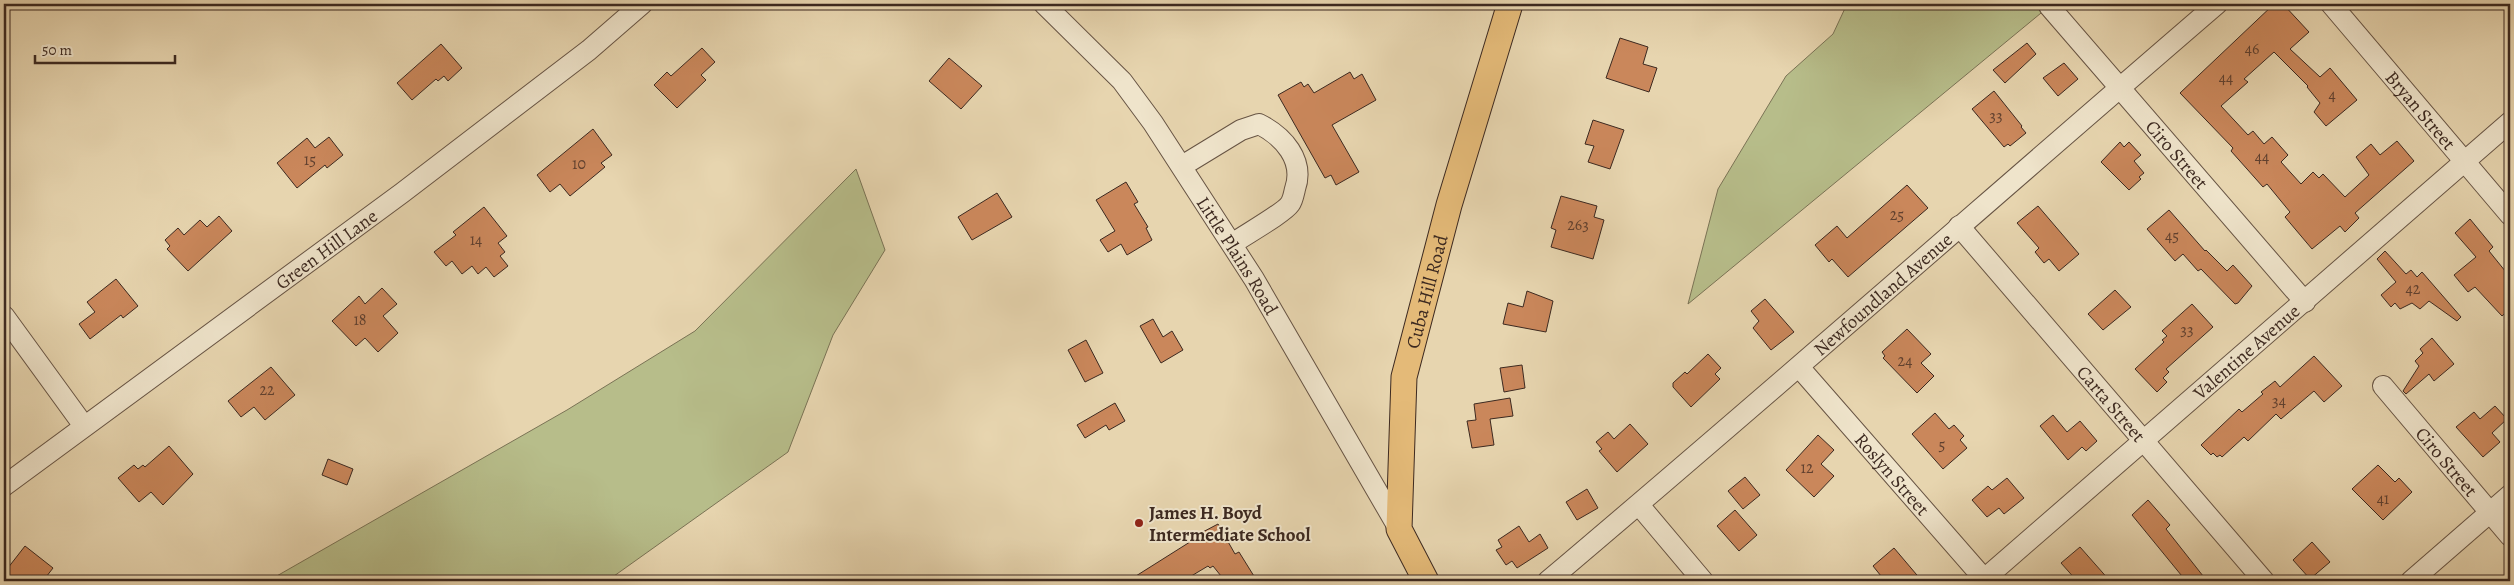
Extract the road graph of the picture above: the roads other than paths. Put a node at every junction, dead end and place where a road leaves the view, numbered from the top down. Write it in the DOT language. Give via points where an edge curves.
graph roads {
  1 [pos="642,4"];
  2 [pos="1510,4"];
  3 [pos="2217,4"];
  4 [pos="2331,4"];
  5 [pos="2049,6"];
  6 [pos="1054,7"];
  7 [pos="2119,88"];
  8 [pos="2510,122"];
  9 [pos="2464,162"];
  10 [pos="1182,166"];
  11 [pos="2510,215"];
  12 [pos="1959,226"];
  13 [pos="1232,244"];
  14 [pos="2305,302"];
  15 [pos="4,316"];
  16 [pos="1799,367"];
  17 [pos="2382,386"];
  18 [pos="84,426"];
  19 [pos="2144,442"];
  20 [pos="4,486"];
  21 [pos="2510,495"];
  22 [pos="1639,504"];
  23 [pos="2490,512"];
  24 [pos="1399,529"];
  25 [pos="2510,536"];
  26 [pos="1426,581"];
  27 [pos="1548,581"];
  28 [pos="1703,581"];
  29 [pos="1984,581"];
  30 [pos="2264,581"];
  31 [pos="2411,581"];
  1 -- 18 [label="street, Green Hill Lane" via="590,50 402,193"];
  2 -- 24 [label="main road, Cuba Hill Road" via="1449,204 1404,377"];
  3 -- 7 [label="street, Newfoundland Avenue"];
  4 -- 9 [label="street, Bryan Street"];
  5 -- 7 [label="street, Ciro Street"];
  6 -- 10 [label="street, Little Plains Road" via="1122,80"];
  7 -- 12 [label="street, Newfoundland Avenue"];
  7 -- 14 [label="street, Ciro Street"];
  8 -- 9 [label="street, Valentine Avenue"];
  9 -- 11 [label="street, Bryan Street"];
  9 -- 14 [label="street, Valentine Avenue"];
  10 -- 13 [label="street, Little Plains Road"];
  10 -- 13 [label="street" via="1241,130 1259,124 1288,145 1296,165 1297,182 1290,204"];
  12 -- 16 [label="street, Newfoundland Avenue"];
  12 -- 19 [label="street, Carta Street"];
  13 -- 24 [label="street, Little Plains Road"];
  14 -- 19 [label="street, Valentine Avenue"];
  15 -- 18 [label="street"];
  16 -- 22 [label="street, Newfoundland Avenue"];
  16 -- 29 [label="street, Roslyn Street"];
  17 -- 23 [label="street, Ciro Street"];
  18 -- 20 [label="street, Green Hill Lane"];
  19 -- 29 [label="street, Valentine Avenue"];
  19 -- 30 [label="street, Carta Street"];
  21 -- 23 [label="street"];
  22 -- 27 [label="street, Newfoundland Avenue"];
  22 -- 28 [label="street"];
  23 -- 25 [label="street, Ciro Street"];
  23 -- 31 [label="street"];
  24 -- 26 [label="main road, Cuba Hill Road"];
}
